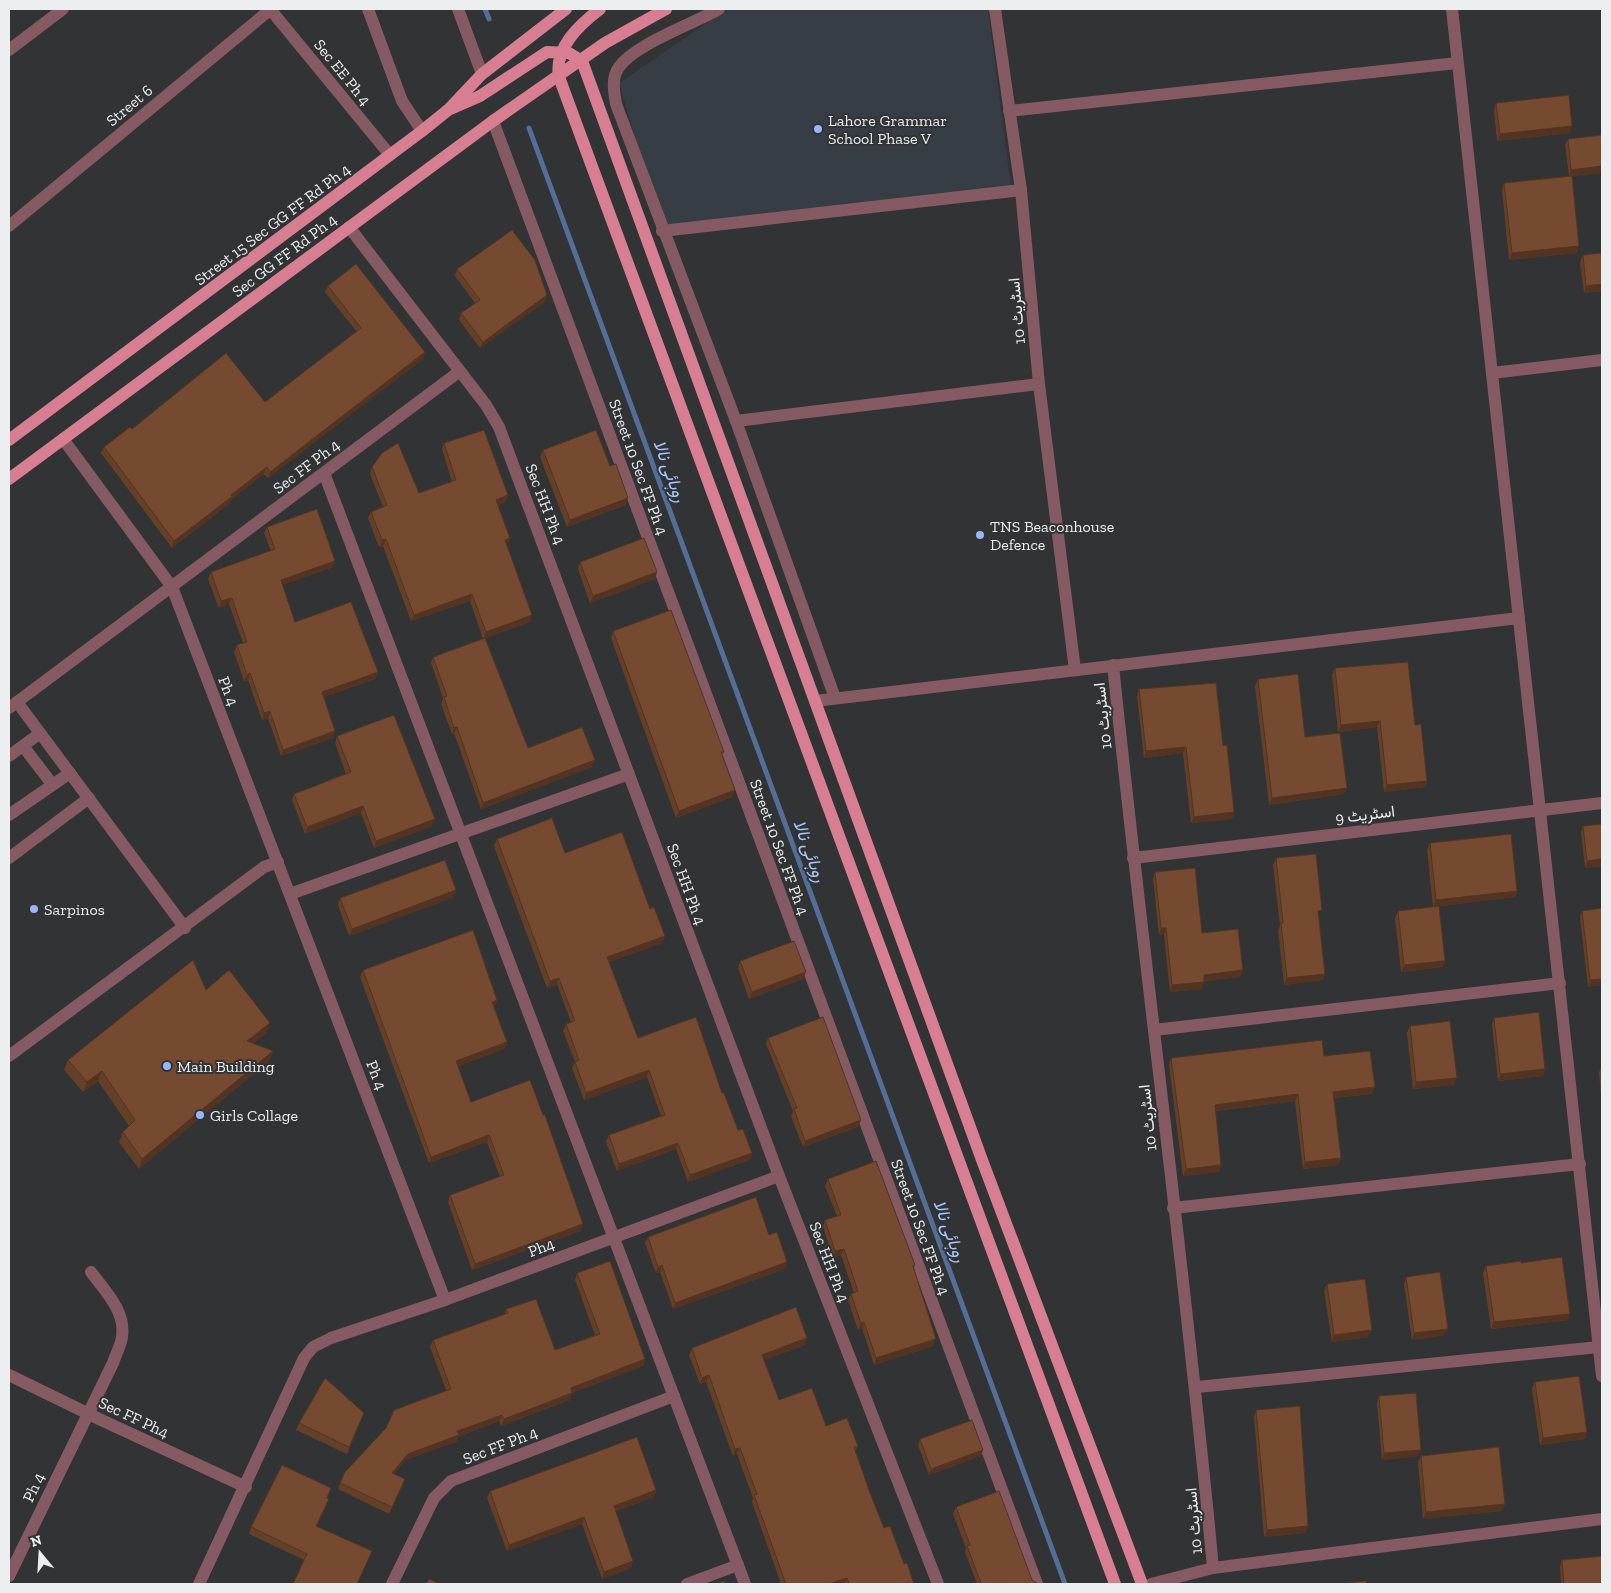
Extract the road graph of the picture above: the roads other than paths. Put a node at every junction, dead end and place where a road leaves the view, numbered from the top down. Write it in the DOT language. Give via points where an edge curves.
graph roads {
  1 [pos="63,9"];
  2 [pos="271,9"];
  3 [pos="368,9"];
  4 [pos="458,9"];
  5 [pos="566,9"];
  6 [pos="600,9"];
  7 [pos="666,9"];
  8 [pos="719,9"];
  9 [pos="995,9"];
  10 [pos="1452,9"];
  11 [pos="9,50"];
  12 [pos="562,52"];
  13 [pos="582,61"];
  14 [pos="1457,63"];
  15 [pos="482,74"];
  16 [pos="559,77"];
  17 [pos="448,110"];
  18 [pos="1009,111"];
  19 [pos="494,121"];
  20 [pos="422,131"];
  21 [pos="390,156"];
  22 [pos="1021,190"];
  23 [pos="9,226"];
  24 [pos="348,227"];
  25 [pos="662,231"];
  26 [pos="1602,360"];
  27 [pos="460,371"];
  28 [pos="1492,373"];
  29 [pos="1040,384"];
  30 [pos="736,421"];
  31 [pos="63,439"];
  32 [pos="9,440"];
  33 [pos="754,470"];
  34 [pos="324,472"];
  35 [pos="734,477"];
  36 [pos="9,479"];
  37 [pos="172,586"];
  38 [pos="1519,618"];
  39 [pos="1113,665"];
  40 [pos="1074,670"];
  41 [pos="835,698"];
  42 [pos="815,701"];
  43 [pos="13,705"];
  44 [pos="39,734"];
  45 [pos="23,746"];
  46 [pos="9,756"];
  47 [pos="70,773"];
  48 [pos="629,774"];
  49 [pos="52,784"];
  50 [pos="89,798"];
  51 [pos="1602,802"];
  52 [pos="1541,809"];
  53 [pos="9,814"];
  54 [pos="461,834"];
  55 [pos="9,858"];
  56 [pos="1133,858"];
  57 [pos="278,862"];
  58 [pos="290,894"];
  59 [pos="185,928"];
  60 [pos="1560,983"];
  61 [pos="1154,1030"];
  62 [pos="9,1056"];
  63 [pos="1580,1164"];
  64 [pos="779,1176"];
  65 [pos="1173,1208"];
  66 [pos="615,1237"];
  67 [pos="91,1272"];
  68 [pos="445,1300"];
  69 [pos="1598,1347"];
  70 [pos="9,1375"];
  71 [pos="1602,1376"];
  72 [pos="1196,1387"];
  73 [pos="674,1396"];
  74 [pos="86,1412"];
  75 [pos="246,1487"];
  76 [pos="1602,1520"];
  77 [pos="738,1565"];
  78 [pos="1213,1568"];
  79 [pos="9,1576"];
  80 [pos="199,1584"];
  81 [pos="392,1584"];
  82 [pos="687,1584"];
  83 [pos="745,1584"];
  84 [pos="938,1584"];
  85 [pos="1037,1584"];
  86 [pos="1115,1584"];
  87 [pos="1142,1584"];
  88 [pos="1151,1584"];
  1 -- 11 [label="street"];
  2 -- 21 [label="street, Sec EE Ph 4"];
  2 -- 23 [label="street, Street 6"];
  3 -- 20 [label="street" via="402,102"];
  4 -- 15 [label="street"];
  5 -- 15 [label="main road, Street 15 Sec GG FF Rd Ph 4"];
  6 -- 12 [label="main road" via="581,24"];
  7 -- 13 [label="main road, Sec GG FF Rd Ph 4" via="605,43"];
  8 -- 25 [label="street" via="631,55 618,68 613,84 616,104"];
  9 -- 18 [label="street, اسٹریٹ 10"];
  10 -- 14 [label="street"];
  12 -- 13 [label="main road" via="575,55"];
  12 -- 16 [label="main road"];
  12 -- 17 [label="main road" via="538,56 480,96"];
  13 -- 16 [label="main road, Sec GG FF Rd Ph 4"];
  13 -- 35 [label="main road"];
  14 -- 18 [label="street"];
  14 -- 28 [label="street"];
  15 -- 17 [label="main road, Street 15 Sec GG FF Rd Ph 4"];
  16 -- 19 [label="main road, Sec GG FF Rd Ph 4"];
  16 -- 86 [label="main road"];
  17 -- 20 [label="main road, Street 15 Sec GG FF Rd Ph 4"];
  18 -- 22 [label="street, اسٹریٹ 10"];
  19 -- 24 [label="main road, Sec GG FF Rd Ph 4"];
  19 -- 85 [label="street, Street 10 Sec FF Ph 4"];
  20 -- 21 [label="main road, Street 15 Sec GG FF Rd Ph 4"];
  21 -- 32 [label="main road, Street 15 Sec GG FF Rd Ph 4"];
  22 -- 25 [label="street"];
  22 -- 29 [label="street, اسٹریٹ 10"];
  24 -- 27 [label="street, Sec HH Ph 4"];
  24 -- 31 [label="main road, Sec GG FF Rd Ph 4"];
  25 -- 30 [label="street"];
  26 -- 28 [label="street"];
  27 -- 34 [label="street, Sec FF Ph 4"];
  27 -- 48 [label="street, Sec HH Ph 4" via="500,427"];
  28 -- 38 [label="street"];
  29 -- 30 [label="street"];
  29 -- 40 [label="street, اسٹریٹ 10"];
  30 -- 33 [label="street"];
  31 -- 36 [label="main road, Sec GG FF Rd Ph 4"];
  31 -- 37 [label="street"];
  33 -- 35 [label="street"];
  33 -- 41 [label="street"];
  34 -- 37 [label="street, Sec FF Ph 4"];
  34 -- 54 [label="street"];
  35 -- 42 [label="main road"];
  37 -- 43 [label="street, Sec FF Ph 4"];
  37 -- 57 [label="street, Ph 4"];
  38 -- 39 [label="street"];
  38 -- 52 [label="street"];
  39 -- 40 [label="street"];
  39 -- 56 [label="street, اسٹریٹ 10"];
  40 -- 41 [label="street"];
  41 -- 42 [label="street"];
  42 -- 87 [label="main road"];
  43 -- 44 [label="street"];
  44 -- 45 [label="street"];
  44 -- 47 [label="street"];
  45 -- 46 [label="street"];
  45 -- 49 [label="street"];
  47 -- 49 [label="street"];
  47 -- 50 [label="street"];
  48 -- 54 [label="street"];
  48 -- 64 [label="street, Sec HH Ph 4"];
  49 -- 53 [label="street"];
  50 -- 55 [label="street"];
  50 -- 59 [label="street"];
  51 -- 52 [label="street, اسٹریٹ 9"];
  52 -- 56 [label="street, اسٹریٹ 9"];
  52 -- 60 [label="street"];
  54 -- 58 [label="street"];
  54 -- 66 [label="street"];
  56 -- 61 [label="street, اسٹریٹ 10"];
  57 -- 58 [label="street, Ph 4"];
  57 -- 59 [label="street" via="264,867"];
  58 -- 68 [label="street, Ph 4"];
  59 -- 62 [label="street"];
  60 -- 61 [label="street"];
  60 -- 63 [label="street"];
  61 -- 65 [label="street, اسٹریٹ 10"];
  63 -- 65 [label="street"];
  63 -- 69 [label="street"];
  64 -- 66 [label="street, Ph4"];
  64 -- 84 [label="street, Sec HH Ph 4"];
  65 -- 72 [label="street, اسٹریٹ 10"];
  66 -- 68 [label="street, Ph4"];
  66 -- 73 [label="street"];
  67 -- 74 [label="street, Ph 4" via="114,1302 121,1318 122,1336 113,1362"];
  68 -- 75 [label="street, Ph4" via="330,1338 313,1347 304,1358"];
  69 -- 71 [label="street"];
  69 -- 72 [label="street"];
  70 -- 74 [label="street, Sec FF Ph4"];
  72 -- 78 [label="street, اسٹریٹ 10"];
  73 -- 77 [label="street"];
  73 -- 81 [label="street, Sec FF Ph 4" via="451,1481 434,1498"];
  74 -- 75 [label="street, Sec FF Ph4"];
  74 -- 79 [label="street, Ph 4"];
  75 -- 80 [label="street"];
  76 -- 78 [label="street"];
  77 -- 82 [label="street"];
  77 -- 83 [label="street"];
  78 -- 88 [label="street"];
}
